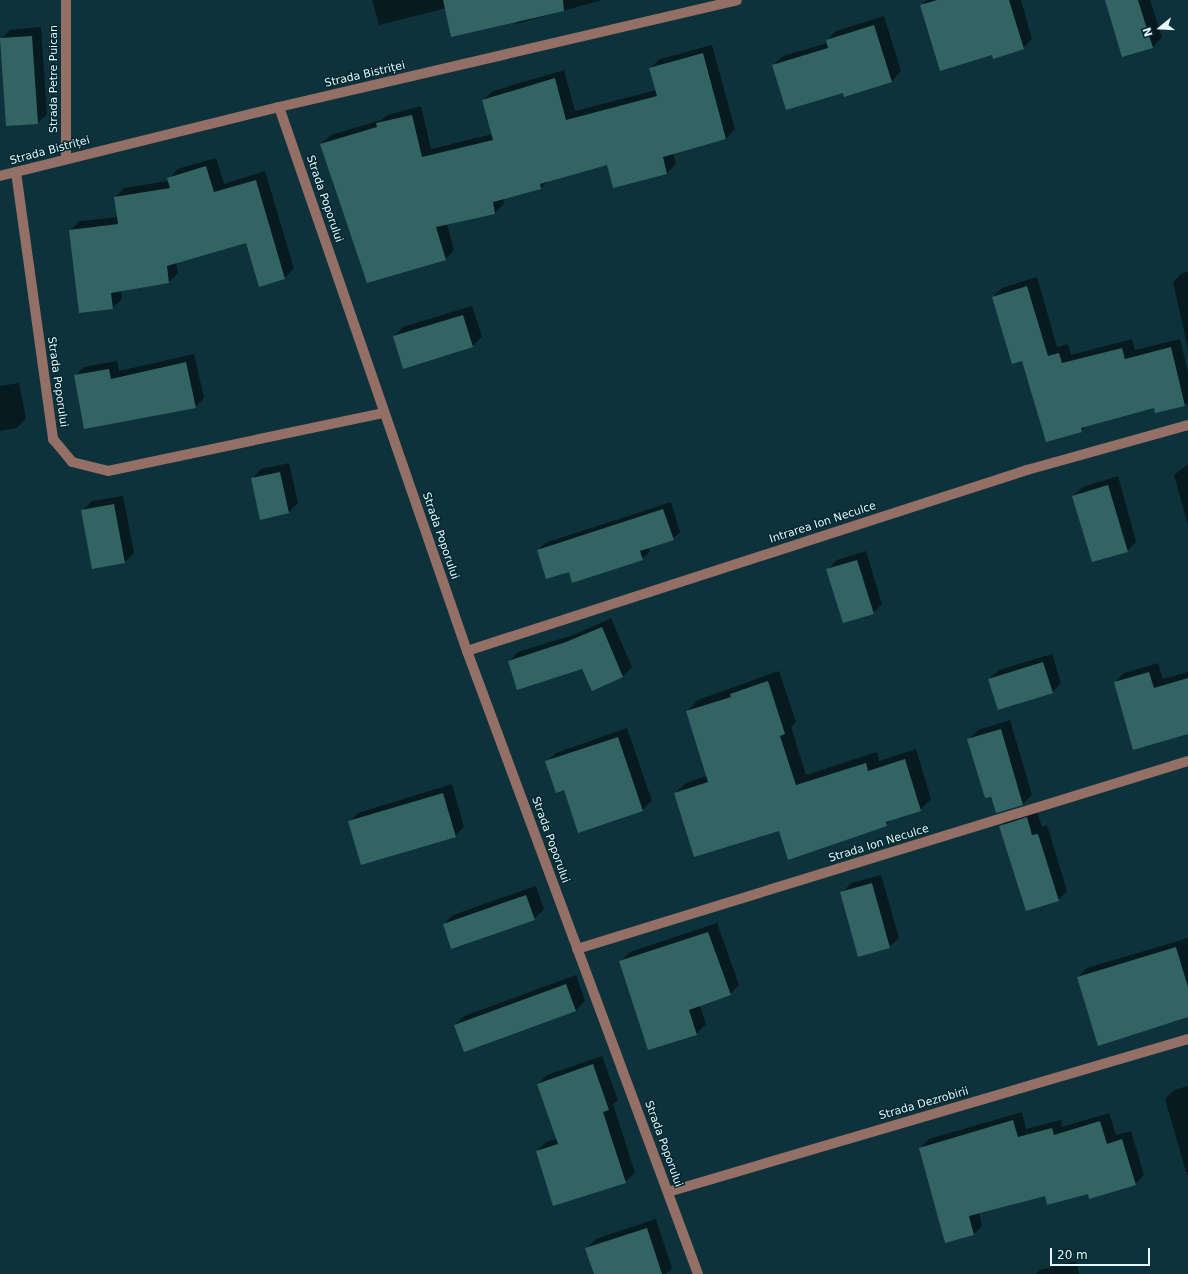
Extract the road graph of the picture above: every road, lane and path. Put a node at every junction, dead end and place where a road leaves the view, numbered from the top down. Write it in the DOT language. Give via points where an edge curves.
graph roads {
  1 [pos="66,0"];
  2 [pos="737,0"];
  3 [pos="279,107"];
  4 [pos="66,158"];
  5 [pos="16,172"];
  6 [pos="0,176"];
  7 [pos="384,413"];
  8 [pos="1188,425"];
  9 [pos="467,651"];
  10 [pos="1188,761"];
  11 [pos="577,949"];
  12 [pos="1188,1039"];
  13 [pos="668,1192"];
  14 [pos="698,1274"];
  1 -- 4 [label="street, Strada Petre Puican"];
  2 -- 3 [label="street, Strada Bistriței"];
  3 -- 4 [label="street, Strada Bistriței"];
  3 -- 7 [label="street, Strada Poporului"];
  4 -- 5 [label="street, Strada Bistriței"];
  5 -- 6 [label="street, Strada Bistriței"];
  5 -- 7 [label="street, Strada Poporului" via="53,439 72,462 108,471"];
  7 -- 9 [label="street, Strada Poporului"];
  8 -- 9 [label="street, Intrarea Ion Neculce" via="1027,470"];
  9 -- 11 [label="street, Strada Poporului"];
  10 -- 11 [label="street, Strada Ion Neculce"];
  11 -- 13 [label="street, Strada Poporului"];
  12 -- 13 [label="street, Strada Dezrobirii"];
  13 -- 14 [label="street, Strada Poporului"];
}
